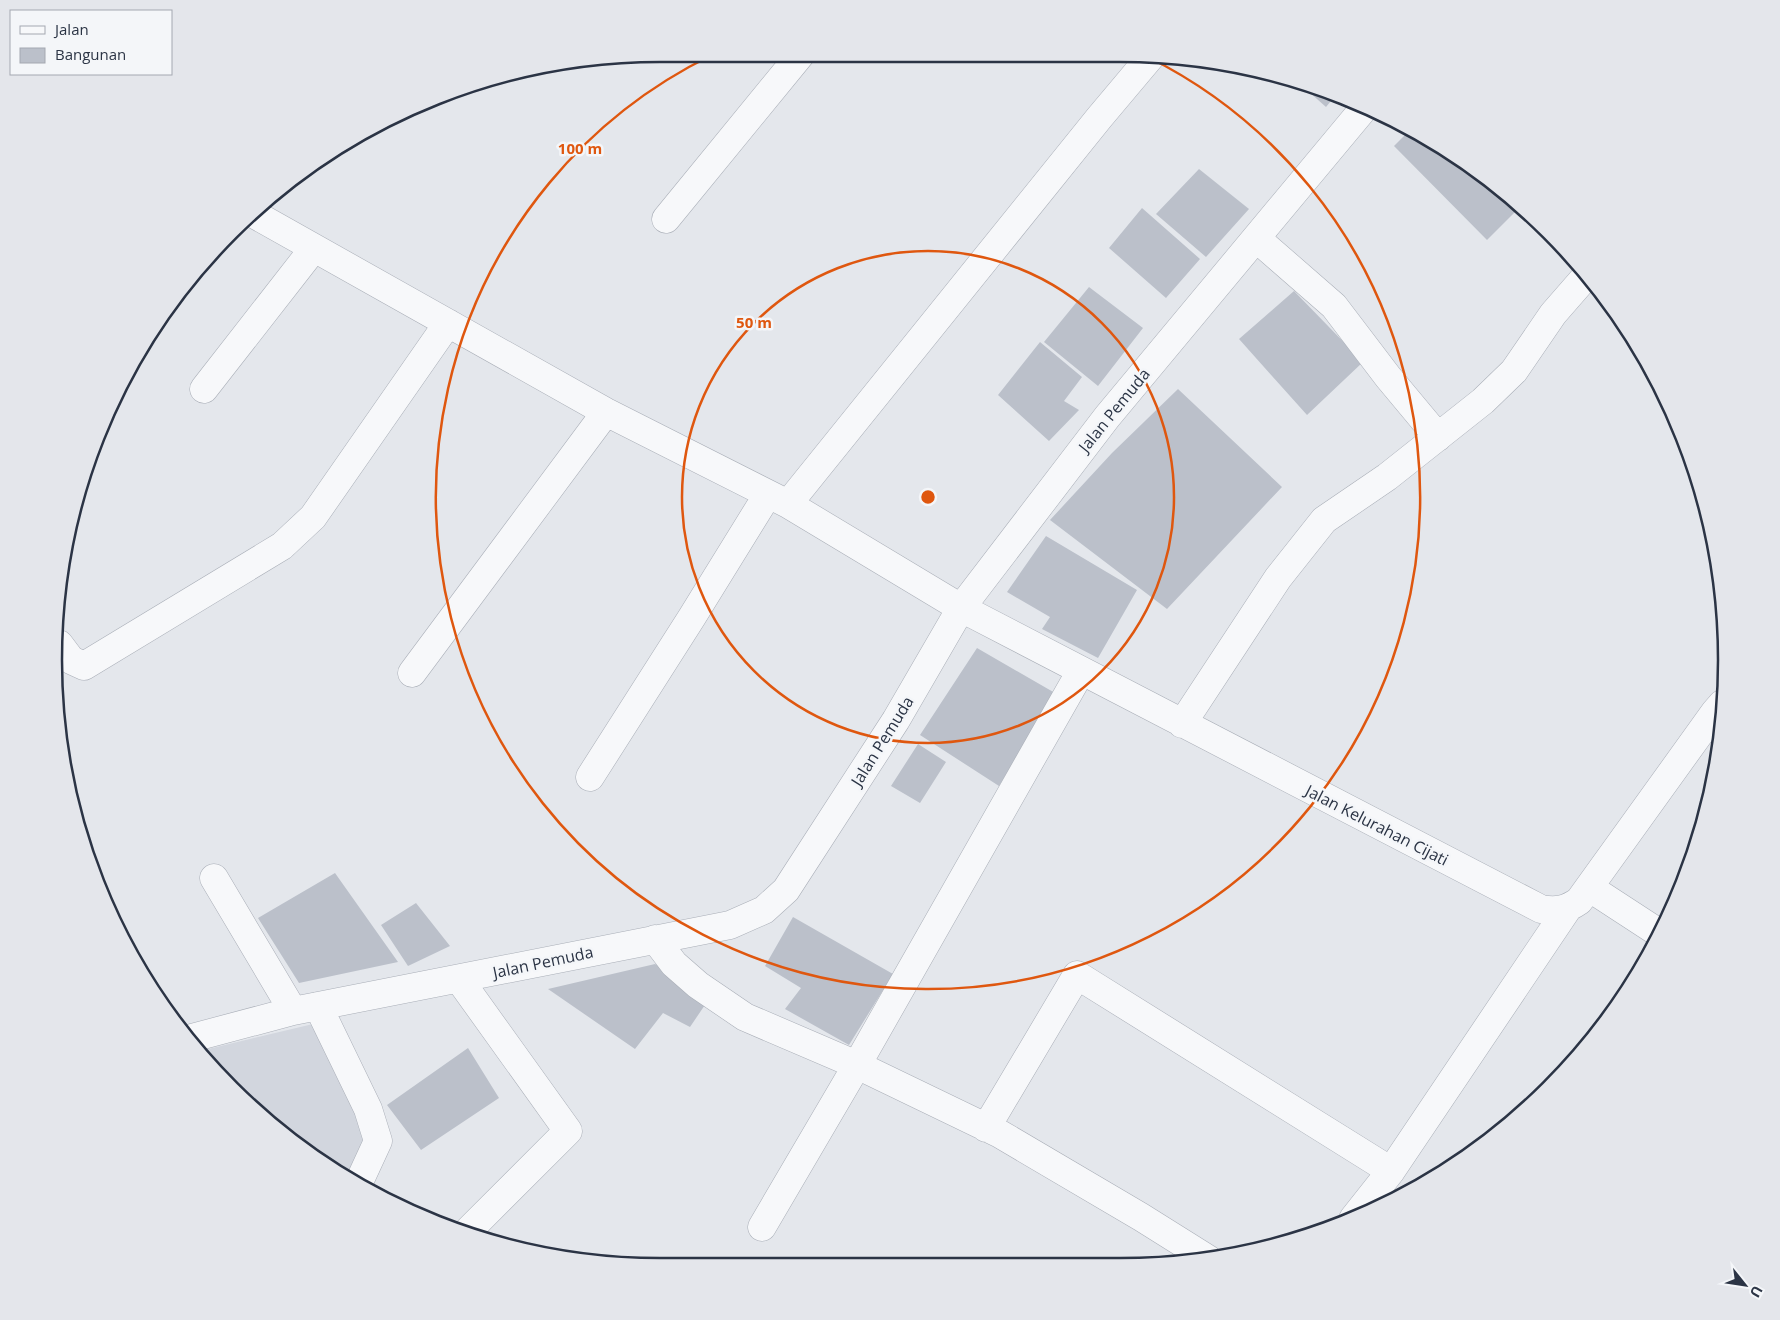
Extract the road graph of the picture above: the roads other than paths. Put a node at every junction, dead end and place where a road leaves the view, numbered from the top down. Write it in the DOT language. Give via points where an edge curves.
graph roads {
  1 [pos="794,62"];
  2 [pos="1145,63"];
  3 [pos="1360,113"];
  4 [pos="260,217"];
  5 [pos="666,219"];
  6 [pos="1256,238"];
  7 [pos="314,248"];
  8 [pos="1581,280"];
  9 [pos="448,323"];
  10 [pos="204,389"];
  11 [pos="606,412"];
  12 [pos="1438,437"];
  13 [pos="778,499"];
  14 [pos="961,608"];
  15 [pos="63,649"];
  16 [pos="1080,671"];
  17 [pos="412,673"];
  18 [pos="1715,713"];
  19 [pos="1182,724"];
  20 [pos="590,777"];
  21 [pos="214,878"];
  22 [pos="1590,888"];
  23 [pos="1568,908"];
  24 [pos="1653,930"];
  25 [pos="655,939"];
  26 [pos="459,979"];
  27 [pos="306,1009"];
  28 [pos="197,1037"];
  29 [pos="857,1065"];
  30 [pos="986,1128"];
  31 [pos="1391,1171"];
  32 [pos="361,1177"];
  33 [pos="1364,1205"];
  34 [pos="472,1227"];
  35 [pos="762,1227"];
  36 [pos="1197,1252"];
  1 -- 5 [label="street"];
  2 -- 13 [label="street"];
  3 -- 6 [label="street, Jalan Pemuda"];
  4 -- 7 [label="street, Jalan Kelurahan Cijati"];
  6 -- 12 [label="street" via="1334,306"];
  6 -- 14 [label="street, Jalan Pemuda" via="1107,417"];
  7 -- 9 [label="street, Jalan Kelurahan Cijati"];
  7 -- 10 [label="street"];
  8 -- 12 [label="street" via="1514,370 1483,401"];
  9 -- 11 [label="street, Jalan Kelurahan Cijati"];
  9 -- 15 [label="street" via="314,517 282,546 84,666 71,660"];
  11 -- 13 [label="street, Jalan Kelurahan Cijati"];
  11 -- 17 [label="street"];
  12 -- 19 [label="street" via="1324,520 1278,578"];
  13 -- 14 [label="street, Jalan Kelurahan Cijati"];
  13 -- 20 [label="street" via="692,617"];
  14 -- 16 [label="street, Jalan Kelurahan Cijati"];
  14 -- 25 [label="street, Jalan Pemuda" via="896,720 786,890 764,910 730,925"];
  16 -- 19 [label="street, Jalan Kelurahan Cijati"];
  16 -- 29 [label="street"];
  18 -- 22 [label="street"];
  19 -- 23 [label="street, Jalan Kelurahan Cijati" via="1540,909 1554,912"];
  21 -- 27 [label="street"];
  22 -- 23 [label="street"];
  22 -- 24 [label="street"];
  23 -- 31 [label="street"];
  25 -- 26 [label="street, Jalan Pemuda"];
  25 -- 29 [label="street" via="674,964 692,980 745,1017"];
  26 -- 27 [label="street, Jalan Pemuda"];
  26 -- 34 [label="street" via="568,1130"];
  27 -- 28 [label="street, Jalan Pemuda"];
  27 -- 32 [label="street" via="368,1109 378,1141"];
  29 -- 30 [label="street"];
  29 -- 35 [label="street"];
  30 -- 31 [label="street" via="1077,975"];
  30 -- 36 [label="street"];
  31 -- 33 [label="street"];
}
